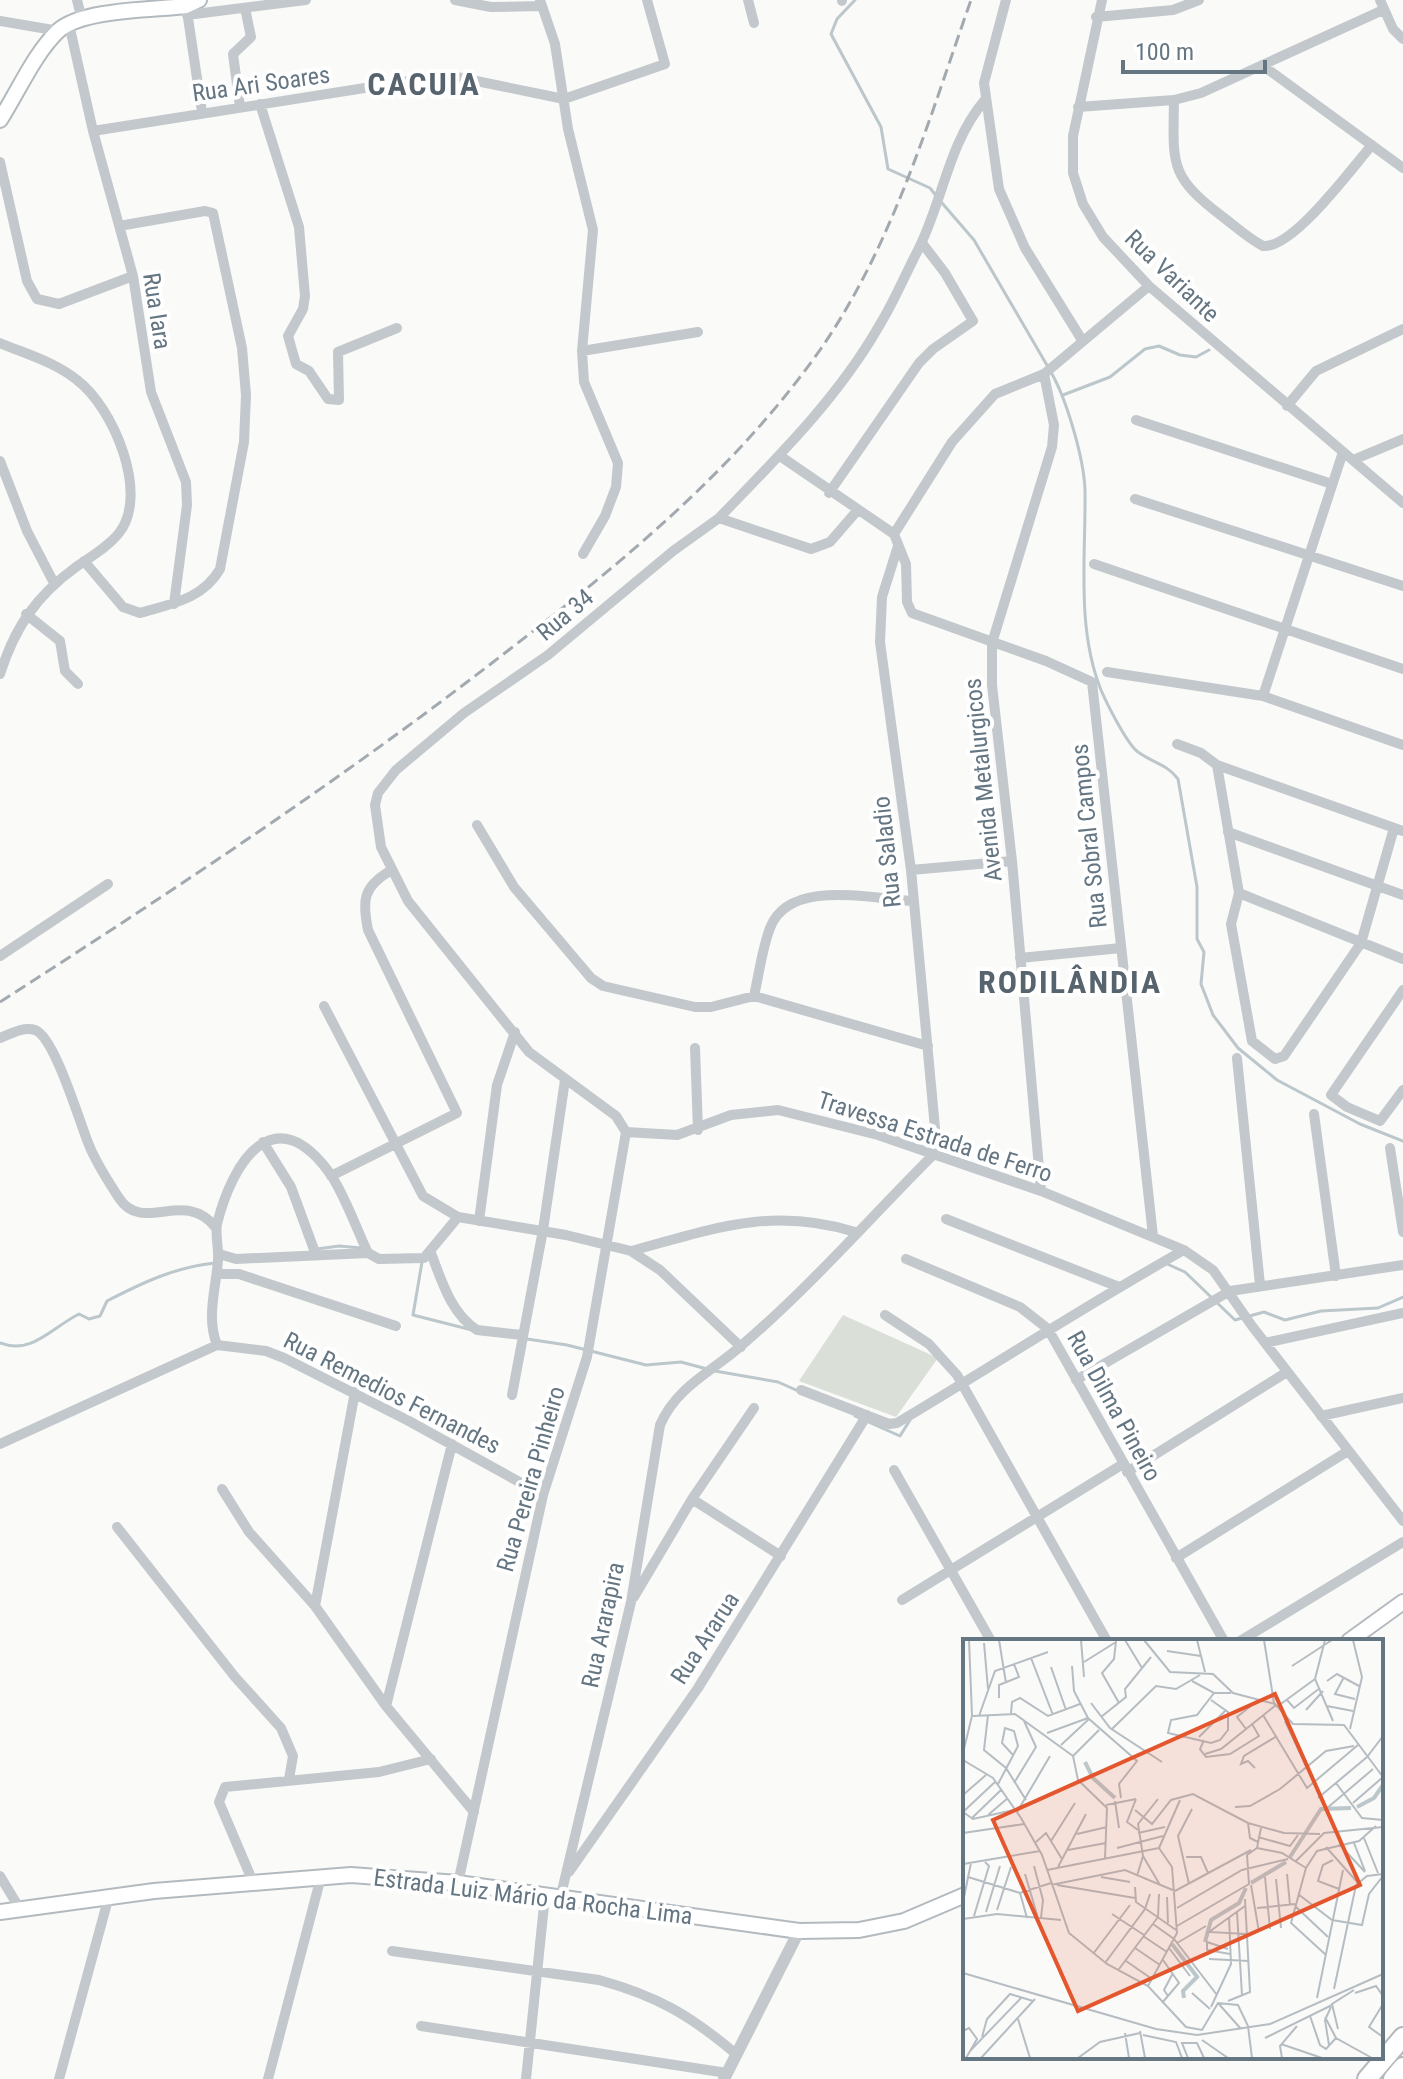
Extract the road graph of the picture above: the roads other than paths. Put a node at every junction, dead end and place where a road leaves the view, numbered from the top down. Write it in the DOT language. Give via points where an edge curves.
graph roads {
  1 [pos="77,0"];
  2 [pos="306,0"];
  3 [pos="455,0"];
  4 [pos="647,0"];
  5 [pos="748,0"];
  6 [pos="1006,0"];
  7 [pos="1102,0"];
  8 [pos="1199,0"];
  9 [pos="541,3"];
  10 [pos="1382,5"];
  11 [pos="191,7"];
  12 [pos="245,8"];
  13 [pos="1096,17"];
  14 [pos="0,21"];
  15 [pos="754,23"];
  16 [pos="70,25"];
  17 [pos="1403,39"];
  18 [pos="1262,65"];
  19 [pos="564,99"];
  20 [pos="1174,100"];
  21 [pos="984,101"];
  22 [pos="260,104"];
  23 [pos="240,107"];
  24 [pos="1078,107"];
  25 [pos="202,112"];
  26 [pos="0,120"];
  27 [pos="93,131"];
  28 [pos="1372,145"];
  29 [pos="0,162"];
  30 [pos="1403,168"];
  31 [pos="119,226"];
  32 [pos="922,243"];
  33 [pos="133,276"];
  34 [pos="1149,286"];
  35 [pos="397,328"];
  36 [pos="1403,329"];
  37 [pos="698,332"];
  38 [pos="1082,340"];
  39 [pos="0,343"];
  40 [pos="582,351"];
  41 [pos="1045,373"];
  42 [pos="1287,406"];
  43 [pos="1136,420"];
  44 [pos="1403,439"];
  45 [pos="1343,452"];
  46 [pos="780,456"];
  47 [pos="1353,460"];
  48 [pos="0,461"];
  49 [pos="1332,484"];
  50 [pos="829,493"];
  51 [pos="1135,499"];
  52 [pos="1403,503"];
  53 [pos="856,512"];
  54 [pos="719,518"];
  55 [pos="894,534"];
  56 [pos="898,546"];
  57 [pos="583,554"];
  58 [pos="1309,555"];
  59 [pos="84,561"];
  60 [pos="1094,564"];
  61 [pos="54,583"];
  62 [pos="1403,586"];
  63 [pos="174,604"];
  64 [pos="26,614"];
  65 [pos="1285,628"];
  66 [pos="992,643"];
  67 [pos="1403,669"];
  68 [pos="1107,672"];
  69 [pos="0,674"];
  70 [pos="78,684"];
  71 [pos="1263,696"];
  72 [pos="1177,744"];
  73 [pos="1403,745"];
  74 [pos="1217,765"];
  75 [pos="477,825"];
  76 [pos="1398,830"];
  77 [pos="1228,832"];
  78 [pos="1012,861"];
  79 [pos="911,870"];
  80 [pos="390,871"];
  81 [pos="108,884"];
  82 [pos="1376,884"];
  83 [pos="1239,893"];
  84 [pos="1403,895"];
  85 [pos="913,901"];
  86 [pos="1361,943"];
  87 [pos="1121,948"];
  88 [pos="0,956"];
  89 [pos="1020,958"];
  90 [pos="1403,959"];
  91 [pos="1403,990"];
  92 [pos="754,996"];
  93 [pos="324,1006"];
  94 [pos="515,1032"];
  95 [pos="0,1038"];
  96 [pos="928,1046"];
  97 [pos="695,1048"];
  98 [pos="1237,1058"];
  99 [pos="565,1080"];
  100 [pos="1403,1090"];
  101 [pos="1314,1114"];
  102 [pos="698,1130"];
  103 [pos="626,1132"];
  104 [pos="263,1142"];
  105 [pos="396,1146"];
  106 [pos="1390,1148"];
  107 [pos="933,1155"];
  108 [pos="331,1176"];
  109 [pos="1041,1191"];
  110 [pos="458,1217"];
  111 [pos="946,1219"];
  112 [pos="479,1221"];
  113 [pos="216,1228"];
  114 [pos="543,1230"];
  115 [pos="855,1232"];
  116 [pos="1403,1232"];
  117 [pos="1153,1236"];
  118 [pos="606,1243"];
  119 [pos="1184,1250"];
  120 [pos="631,1251"];
  121 [pos="368,1253"];
  122 [pos="431,1253"];
  123 [pos="219,1255"];
  124 [pos="316,1255"];
  125 [pos="906,1259"];
  126 [pos="1403,1265"];
  127 [pos="217,1272"];
  128 [pos="1336,1276"];
  129 [pos="1260,1285"];
  130 [pos="1119,1287"];
  131 [pos="1227,1292"];
  132 [pos="1403,1313"];
  133 [pos="885,1315"];
  134 [pos="396,1326"];
  135 [pos="1049,1332"];
  136 [pos="522,1339"];
  137 [pos="1265,1343"];
  138 [pos="217,1345"];
  139 [pos="741,1347"];
  140 [pos="1287,1372"];
  141 [pos="1076,1380"];
  142 [pos="963,1384"];
  143 [pos="801,1390"];
  144 [pos="355,1392"];
  145 [pos="512,1395"];
  146 [pos="1403,1398"];
  147 [pos="754,1408"];
  148 [pos="867,1415"];
  149 [pos="1321,1416"];
  150 [pos="0,1444"];
  151 [pos="452,1444"];
  152 [pos="1348,1451"];
  153 [pos="1125,1468"];
  154 [pos="894,1470"];
  155 [pos="222,1489"];
  156 [pos="543,1495"];
  157 [pos="692,1499"];
  158 [pos="1036,1517"];
  159 [pos="1403,1521"];
  160 [pos="117,1527"];
  161 [pos="1403,1542"];
  162 [pos="781,1556"];
  163 [pos="1176,1558"];
  164 [pos="952,1569"];
  165 [pos="902,1600"];
  166 [pos="631,1602"];
  167 [pos="1403,1602"];
  168 [pos="315,1606"];
  169 [pos="990,1639"];
  170 [pos="1106,1639"];
  171 [pos="1223,1639"];
  172 [pos="1243,1639"];
  173 [pos="1352,1639"];
  174 [pos="386,1706"];
  175 [pos="431,1759"];
  176 [pos="289,1779"];
  177 [pos="474,1812"];
  178 [pos="0,1876"];
  179 [pos="321,1877"];
  180 [pos="566,1877"];
  181 [pos="253,1882"];
  182 [pos="458,1883"];
  183 [pos="109,1896"];
  184 [pos="963,1896"];
  185 [pos="552,1897"];
  186 [pos="20,1909"];
  187 [pos="0,1912"];
  188 [pos="799,1931"];
  189 [pos="392,1951"];
  190 [pos="537,1972"];
  191 [pos="421,2026"];
  192 [pos="1403,2037"];
  193 [pos="530,2040"];
  194 [pos="736,2054"];
  195 [pos="1403,2067"];
  196 [pos="726,2076"];
  197 [pos="59,2079"];
  198 [pos="268,2079"];
  199 [pos="526,2079"];
  200 [pos="1367,2079"];
  201 [pos="1393,2079"];
  1 -- 16 [label="street, Rua Iara"];
  2 -- 12 [label="street"];
  3 -- 9 [label="street" via="491,7"];
  4 -- 19 [label="street" via="666,62"];
  5 -- 15 [label="street"];
  6 -- 21 [label="street" via="988,58"];
  7 -- 13 [label="street, Rua Variante"];
  8 -- 13 [label="street" via="1173,10"];
  9 -- 19 [label="street" via="555,44"];
  10 -- 17 [label="street"];
  10 -- 18 [label="street"];
  11 -- 12 [label="street"];
  11 -- 16 [label="main road"];
  11 -- 25 [label="street"];
  12 -- 23 [label="street" via="251,37 232,59"];
  13 -- 24 [label="street, Rua Variante"];
  14 -- 16 [label="street"];
  16 -- 26 [label="main road"];
  16 -- 27 [label="street, Rua Iara"];
  18 -- 20 [label="street"];
  18 -- 28 [label="street"];
  19 -- 22 [label="street, Rua Ari Soares" via="447,75"];
  19 -- 40 [label="street" via="593,230"];
  20 -- 24 [label="street"];
  20 -- 28 [label="street" via="1173,156 1179,175 1192,194 1263,246 1272,247 1293,234"];
  21 -- 32 [label="street" via="965,123"];
  21 -- 38 [label="street" via="1007,213"];
  22 -- 23 [label="street, Rua Ari Soares"];
  22 -- 35 [label="street" via="299,227 305,296 288,336 296,364 309,371 328,399 339,400 338,352"];
  23 -- 25 [label="street, Rua Ari Soares"];
  24 -- 34 [label="street, Rua Variante" via="1073,173 1083,204 1103,237"];
  25 -- 27 [label="street, Rua Ari Soares"];
  27 -- 31 [label="street, Rua Iara"];
  28 -- 30 [label="street"];
  29 -- 33 [label="street" via="27,281 37,299 59,304"];
  31 -- 33 [label="street, Rua Iara"];
  31 -- 63 [label="street" via="213,213 242,348 244,442 220,569 196,595"];
  32 -- 46 [label="street" via="879,327"];
  32 -- 50 [label="street" via="973,321 919,363"];
  33 -- 63 [label="street, Rua Iara" via="151,392 186,482"];
  34 -- 38 [label="street"];
  34 -- 42 [label="street, Rua Variante"];
  36 -- 42 [label="street" via="1316,371"];
  37 -- 40 [label="street"];
  38 -- 41 [label="street"];
  39 -- 59 [label="street" via="76,379 103,408 120,446 131,485 127,520 115,538"];
  40 -- 57 [label="street" via="586,389 618,463 605,516"];
  41 -- 55 [label="street" via="995,394 952,442"];
  41 -- 66 [label="street, Avenida Metalurgicos" via="1054,425 1052,447"];
  42 -- 45 [label="street, Rua Variante"];
  43 -- 49 [label="street"];
  44 -- 47 [label="street"];
  45 -- 47 [label="street, Rua Variante"];
  45 -- 49 [label="street"];
  46 -- 50 [label="street"];
  46 -- 54 [label="street, Rua 34"];
  47 -- 52 [label="street, Rua Variante"];
  48 -- 61 [label="street"];
  49 -- 58 [label="street"];
  50 -- 53 [label="street"];
  51 -- 58 [label="street"];
  53 -- 54 [label="street" via="830,542 811,549"];
  53 -- 55 [label="street"];
  54 -- 80 [label="street, Rua 34" via="386,779 375,805"];
  55 -- 56 [label="street"];
  56 -- 66 [label="street" via="906,564 912,613"];
  56 -- 79 [label="street, Rua Saladio" via="882,597 880,642"];
  58 -- 62 [label="street"];
  58 -- 65 [label="street"];
  59 -- 61 [label="street"];
  59 -- 63 [label="street" via="123,607 140,613"];
  60 -- 65 [label="street"];
  61 -- 64 [label="street"];
  64 -- 69 [label="street"];
  64 -- 70 [label="street" via="60,641 65,671"];
  65 -- 67 [label="street"];
  65 -- 71 [label="street"];
  66 -- 78 [label="street, Avenida Metalurgicos"];
  66 -- 87 [label="street, Rua Sobral Campos" via="1092,682"];
  68 -- 71 [label="street"];
  71 -- 73 [label="street"];
  72 -- 74 [label="street"];
  74 -- 76 [label="street"];
  74 -- 77 [label="street"];
  75 -- 92 [label="street" via="514,887 603,986 695,1007"];
  76 -- 82 [label="street"];
  77 -- 82 [label="street"];
  77 -- 83 [label="street"];
  78 -- 79 [label="street"];
  78 -- 89 [label="street, Avenida Metalurgicos"];
  79 -- 85 [label="street, Rua Saladio"];
  80 -- 94 [label="street" via="408,901"];
  80 -- 105 [label="street" via="368,886 363,898 368,930 457,1113"];
  81 -- 88 [label="street"];
  82 -- 84 [label="street"];
  82 -- 86 [label="street"];
  83 -- 86 [label="street"];
  83 -- 86 [label="street" via="1231,924 1252,1041 1275,1059 1284,1056"];
  85 -- 92 [label="street" via="797,899 770,926"];
  85 -- 96 [label="street, Rua Saladio"];
  86 -- 90 [label="street"];
  87 -- 89 [label="street"];
  87 -- 117 [label="street, Rua Sobral Campos"];
  89 -- 109 [label="street, Avenida Metalurgicos"];
  91 -- 100 [label="street" via="1331,1095 1380,1121"];
  92 -- 96 [label="street"];
  93 -- 105 [label="street"];
  94 -- 99 [label="street" via="529,1052"];
  94 -- 112 [label="street" via="497,1085"];
  95 -- 113 [label="street" via="33,1029 43,1036 67,1082 90,1148 122,1202 151,1214 193,1209"];
  96 -- 107 [label="street, Rua Saladio"];
  97 -- 102 [label="street"];
  98 -- 129 [label="street"];
  99 -- 103 [label="street" via="616,1116"];
  99 -- 114 [label="street"];
  101 -- 128 [label="street"];
  102 -- 103 [label="street, Travessa Estrada de Ferro" via="677,1135"];
  102 -- 107 [label="street, Travessa Estrada de Ferro" via="731,1115 778,1110"];
  103 -- 118 [label="street, Rua Pereira Pinheiro"];
  104 -- 108 [label="street" via="288,1140 300,1145"];
  104 -- 113 [label="street" via="244,1160"];
  104 -- 124 [label="street" via="291,1187"];
  105 -- 108 [label="street"];
  105 -- 110 [label="street" via="423,1196"];
  106 -- 116 [label="street"];
  107 -- 109 [label="street, Travessa Estrada de Ferro"];
  107 -- 115 [label="street, Rua Ararapira"];
  108 -- 121 [label="street"];
  109 -- 117 [label="street, Travessa Estrada de Ferro"];
  110 -- 112 [label="street"];
  110 -- 122 [label="street"];
  111 -- 130 [label="street"];
  112 -- 114 [label="street"];
  113 -- 123 [label="street"];
  114 -- 118 [label="street"];
  114 -- 136 [label="street"];
  115 -- 120 [label="street" via="771,1218"];
  115 -- 139 [label="street, Rua Ararapira"];
  117 -- 119 [label="street, Travessa Estrada de Ferro"];
  118 -- 120 [label="street"];
  118 -- 156 [label="street, Rua Pereira Pinheiro" via="587,1357"];
  119 -- 130 [label="street"];
  119 -- 131 [label="street, Travessa Estrada de Ferro" via="1213,1270"];
  120 -- 139 [label="street" via="660,1270"];
  121 -- 122 [label="street" via="379,1259 414,1261"];
  121 -- 124 [label="street"];
  122 -- 136 [label="street" via="449,1297 470,1326"];
  123 -- 124 [label="street"];
  123 -- 127 [label="street"];
  125 -- 135 [label="street, Rua Dilma Pineiro" via="1020,1307"];
  126 -- 128 [label="street"];
  127 -- 134 [label="street" via="239,1274"];
  127 -- 138 [label="street" via="210,1322"];
  128 -- 129 [label="street"];
  129 -- 131 [label="street"];
  130 -- 135 [label="street"];
  131 -- 137 [label="street, Travessa Estrada de Ferro"];
  131 -- 141 [label="street"];
  132 -- 137 [label="street"];
  133 -- 142 [label="street" via="929,1344"];
  135 -- 141 [label="street, Rua Dilma Pineiro"];
  135 -- 142 [label="street"];
  136 -- 145 [label="street"];
  137 -- 140 [label="street, Travessa Estrada de Ferro"];
  138 -- 144 [label="street, Rua Remedios Fernandes" via="266,1351"];
  138 -- 150 [label="street"];
  139 -- 166 [label="street, Rua Ararapira" via="668,1406 660,1425"];
  140 -- 149 [label="street, Travessa Estrada de Ferro"];
  140 -- 153 [label="street"];
  141 -- 153 [label="street, Rua Dilma Pineiro"];
  142 -- 148 [label="street" via="897,1423"];
  142 -- 158 [label="street"];
  143 -- 148 [label="street"];
  144 -- 151 [label="street, Rua Remedios Fernandes"];
  144 -- 168 [label="street"];
  146 -- 149 [label="street"];
  147 -- 157 [label="street"];
  148 -- 162 [label="street, Rua Ararua"];
  149 -- 152 [label="street, Travessa Estrada de Ferro"];
  151 -- 156 [label="street, Rua Remedios Fernandes"];
  151 -- 174 [label="street"];
  152 -- 159 [label="street, Travessa Estrada de Ferro"];
  152 -- 163 [label="street"];
  153 -- 158 [label="street"];
  153 -- 163 [label="street, Rua Dilma Pineiro"];
  154 -- 164 [label="street"];
  155 -- 168 [label="street" via="256,1541"];
  156 -- 177 [label="street, Rua Pereira Pinheiro"];
  157 -- 162 [label="street"];
  157 -- 166 [label="street"];
  158 -- 164 [label="street"];
  158 -- 170 [label="street"];
  160 -- 176 [label="street" via="281,1728 293,1756"];
  161 -- 172 [label="street"];
  162 -- 180 [label="street, Rua Ararua" via="698,1688"];
  163 -- 171 [label="street, Rua Dilma Pineiro"];
  164 -- 165 [label="street"];
  164 -- 169 [label="street"];
  166 -- 180 [label="street, Rua Ararapira"];
  167 -- 173 [label="main road"];
  168 -- 174 [label="street"];
  174 -- 175 [label="street"];
  175 -- 176 [label="street" via="379,1772"];
  175 -- 177 [label="street"];
  176 -- 181 [label="street" via="225,1787 219,1802"];
  177 -- 182 [label="street, Rua Pereira Pinheiro"];
  178 -- 186 [label="street"];
  179 -- 181 [label="main road, Estrada Luiz Mário da Rocha Lima"];
  179 -- 182 [label="main road, Estrada Luiz Mário da Rocha Lima"];
  179 -- 198 [label="street"];
  180 -- 185 [label="street, Rua Ararapira"];
  181 -- 183 [label="main road, Estrada Luiz Mário da Rocha Lima"];
  182 -- 185 [label="main road, Estrada Luiz Mário da Rocha Lima"];
  183 -- 186 [label="main road, Estrada Luiz Mário da Rocha Lima"];
  183 -- 197 [label="street"];
  184 -- 188 [label="main road, Estrada Luiz Mário da Rocha Lima" via="904,1921 859,1930"];
  185 -- 188 [label="main road, Estrada Luiz Mário da Rocha Lima"];
  185 -- 190 [label="street, Rua Ararapira"];
  186 -- 187 [label="main road, Estrada Luiz Mário da Rocha Lima"];
  188 -- 194 [label="street"];
  189 -- 190 [label="street"];
  190 -- 193 [label="street, Rua Ararapira"];
  190 -- 194 [label="street" via="599,1980 661,1999"];
  191 -- 193 [label="street"];
  192 -- 200 [label="highway"];
  193 -- 196 [label="street"];
  193 -- 199 [label="street, Rua Ararapira"];
  194 -- 196 [label="street"];
  195 -- 201 [label="highway"];
}
